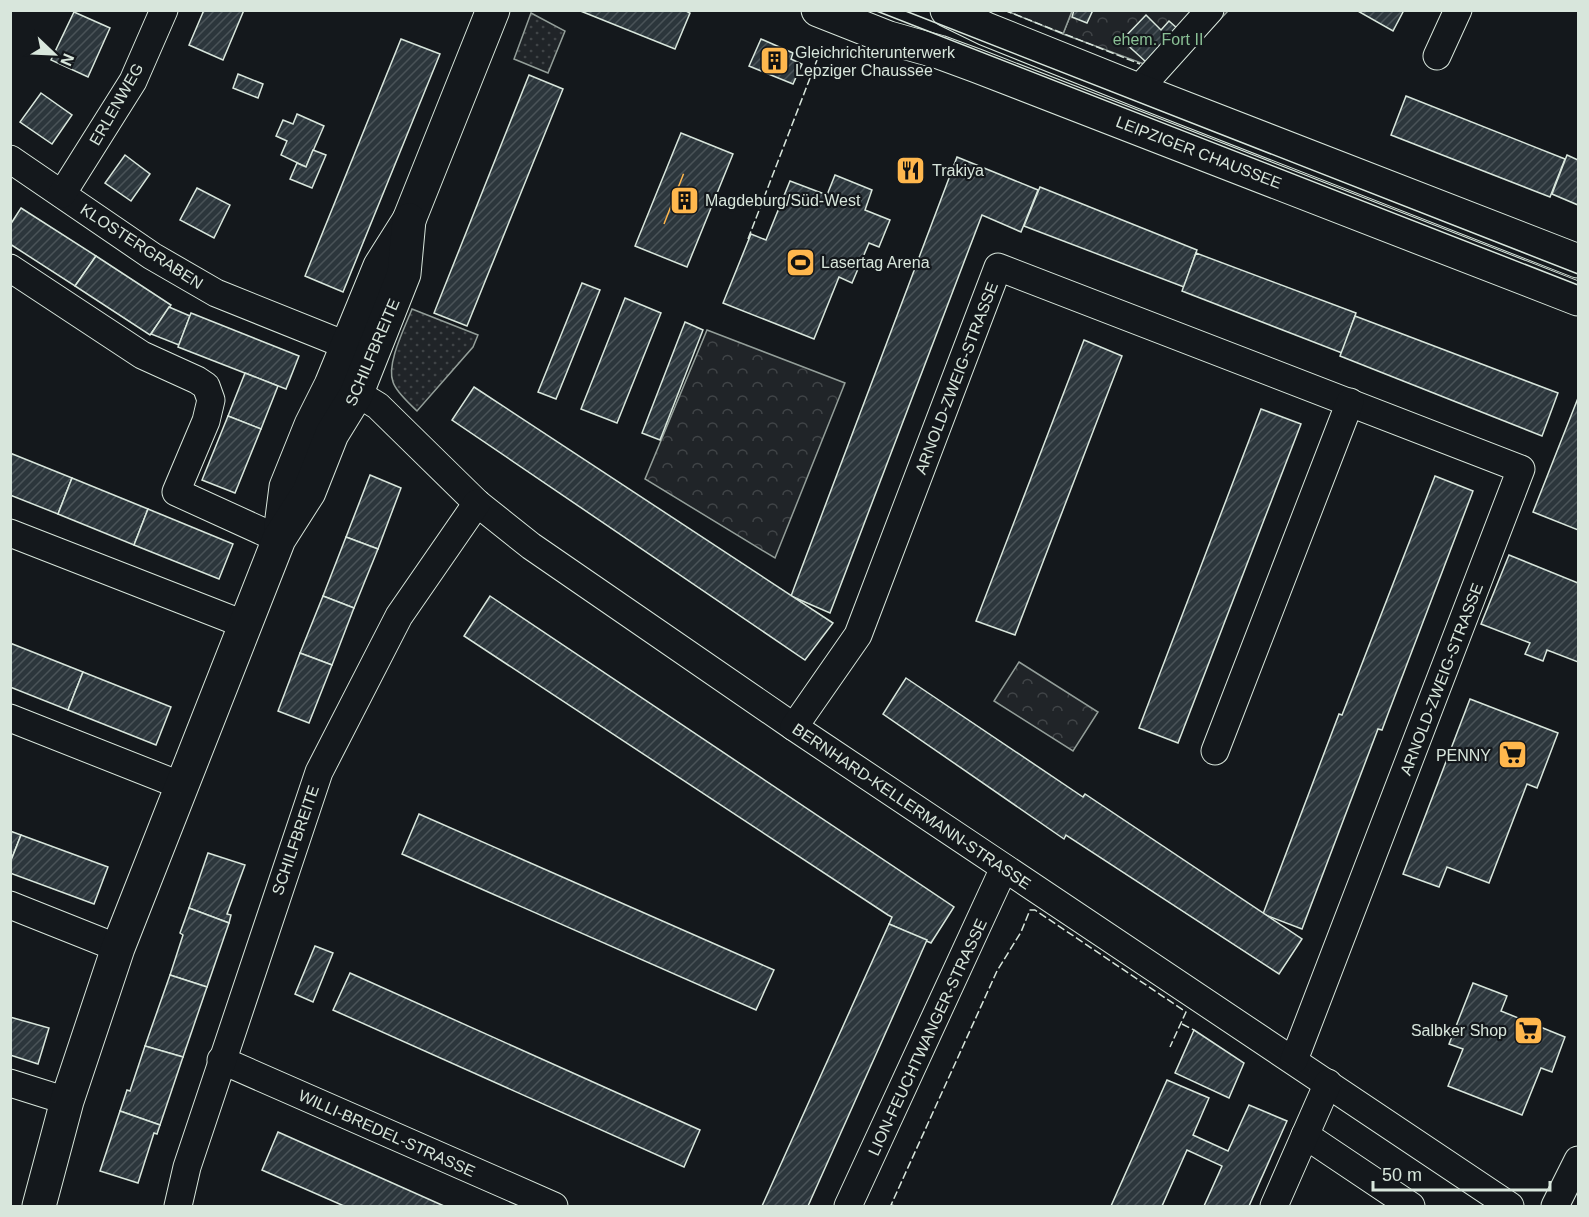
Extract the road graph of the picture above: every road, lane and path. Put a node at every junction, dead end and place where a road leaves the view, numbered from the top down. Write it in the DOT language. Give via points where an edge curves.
graph roads {
  1 [pos="164,10"];
  2 [pos="492,10"];
  3 [pos="818,10"];
  4 [pos="947,10"];
  5 [pos="1210,10"];
  6 [pos="1458,10"];
  7 [pos="1437,56"];
  8 [pos="1143,92"];
  9 [pos="14,169"];
  10 [pos="62,194"];
  11 [pos="409,220"];
  12 [pos="1578,261"];
  13 [pos="10,268"];
  14 [pos="1578,299"];
  15 [pos="348,346"];
  16 [pos="344,390"];
  17 [pos="1350,402"];
  18 [pos="477,503"];
  19 [pos="10,533"];
  20 [pos="279,539"];
  21 [pos="246,625"];
  22 [pos="10,718"];
  23 [pos="794,727"];
  24 [pos="1215,751"];
  25 [pos="182,786"];
  26 [pos="1004,868"];
  27 [pos="10,905"];
  28 [pos="118,948"];
  29 [pos="221,1060"];
  30 [pos="1294,1060"];
  31 [pos="10,1083"];
  32 [pos="1328,1083"];
  33 [pos="67,1101"];
  34 [pos="1305,1135"];
  35 [pos="1578,1160"];
  36 [pos="39,1206"];
  37 [pos="178,1206"];
  38 [pos="554,1206"];
  39 [pos="849,1206"];
  40 [pos="1274,1206"];
  41 [pos="1411,1206"];
  42 [pos="1510,1206"];
  43 [pos="1555,1206"];
  1 -- 10 [label="street, ERLENWEG" via="133,81"];
  2 -- 11 [label="main road, SCHILFBREITE"];
  3 -- 14 [label="main road, LEIPZIGER CHAUSSEE" via="977,66"];
  4 -- 8 [label="main road"];
  5 -- 8 [label="street" via="1147,80"];
  6 -- 7 [label="street"];
  8 -- 12 [label="main road"];
  9 -- 10 [label="street, KLOSTERGRABEN"];
  10 -- 15 [label="street, KLOSTERGRABEN" via="152,256 216,293"];
  11 -- 15 [label="main road, SCHILFBREITE" via="380,266"];
  11 -- 16 [label="main road, SCHILFBREITE" via="404,274"];
  13 -- 20 [label="street" via="142,355 206,386 211,400 206,421 176,492"];
  15 -- 16 [label="main road, SCHILFBREITE"];
  16 -- 18 [label="street, BERNHARD-KELLERMANN-STRASSE" via="378,406"];
  16 -- 20 [label="main road, SCHILFBREITE" via="309,492"];
  17 -- 23 [label="street, ARNOLD-ZWEIG-STRASSE" via="998,267 858,635"];
  17 -- 24 [label="street"];
  17 -- 30 [label="street, ARNOLD-ZWEIG-STRASSE" via="1521,469"];
  18 -- 23 [label="street, BERNHARD-KELLERMANN-STRASSE" via="531,546"];
  18 -- 29 [label="street, SCHILFBREITE" via="399,616 319,772"];
  19 -- 21 [label="street"];
  20 -- 21 [label="main road, SCHILFBREITE"];
  21 -- 25 [label="main road, SCHILFBREITE"];
  22 -- 25 [label="street"];
  23 -- 26 [label="street, BERNHARD-KELLERMANN-STRASSE"];
  25 -- 28 [label="main road, SCHILFBREITE"];
  26 -- 30 [label="street, BERNHARD-KELLERMANN-STRASSE"];
  26 -- 39 [label="street, LION-FEUCHTWANGER-STRASSE"];
  27 -- 28 [label="street"];
  28 -- 33 [label="main road, SCHILFBREITE"];
  29 -- 37 [label="street, SCHILFBREITE"];
  29 -- 38 [label="street, WILLI-BREDEL-STRASSE"];
  30 -- 32 [label="street, BERNHARD-KELLERMANN-STRASSE"];
  31 -- 33 [label="street"];
  32 -- 34 [label="street"];
  32 -- 42 [label="street, BERNHARD-KELLERMANN-STRASSE"];
  33 -- 36 [label="main road, SCHILFBREITE"];
  34 -- 40 [label="street"];
  34 -- 41 [label="street"];
  35 -- 43 [label="street"];
}
